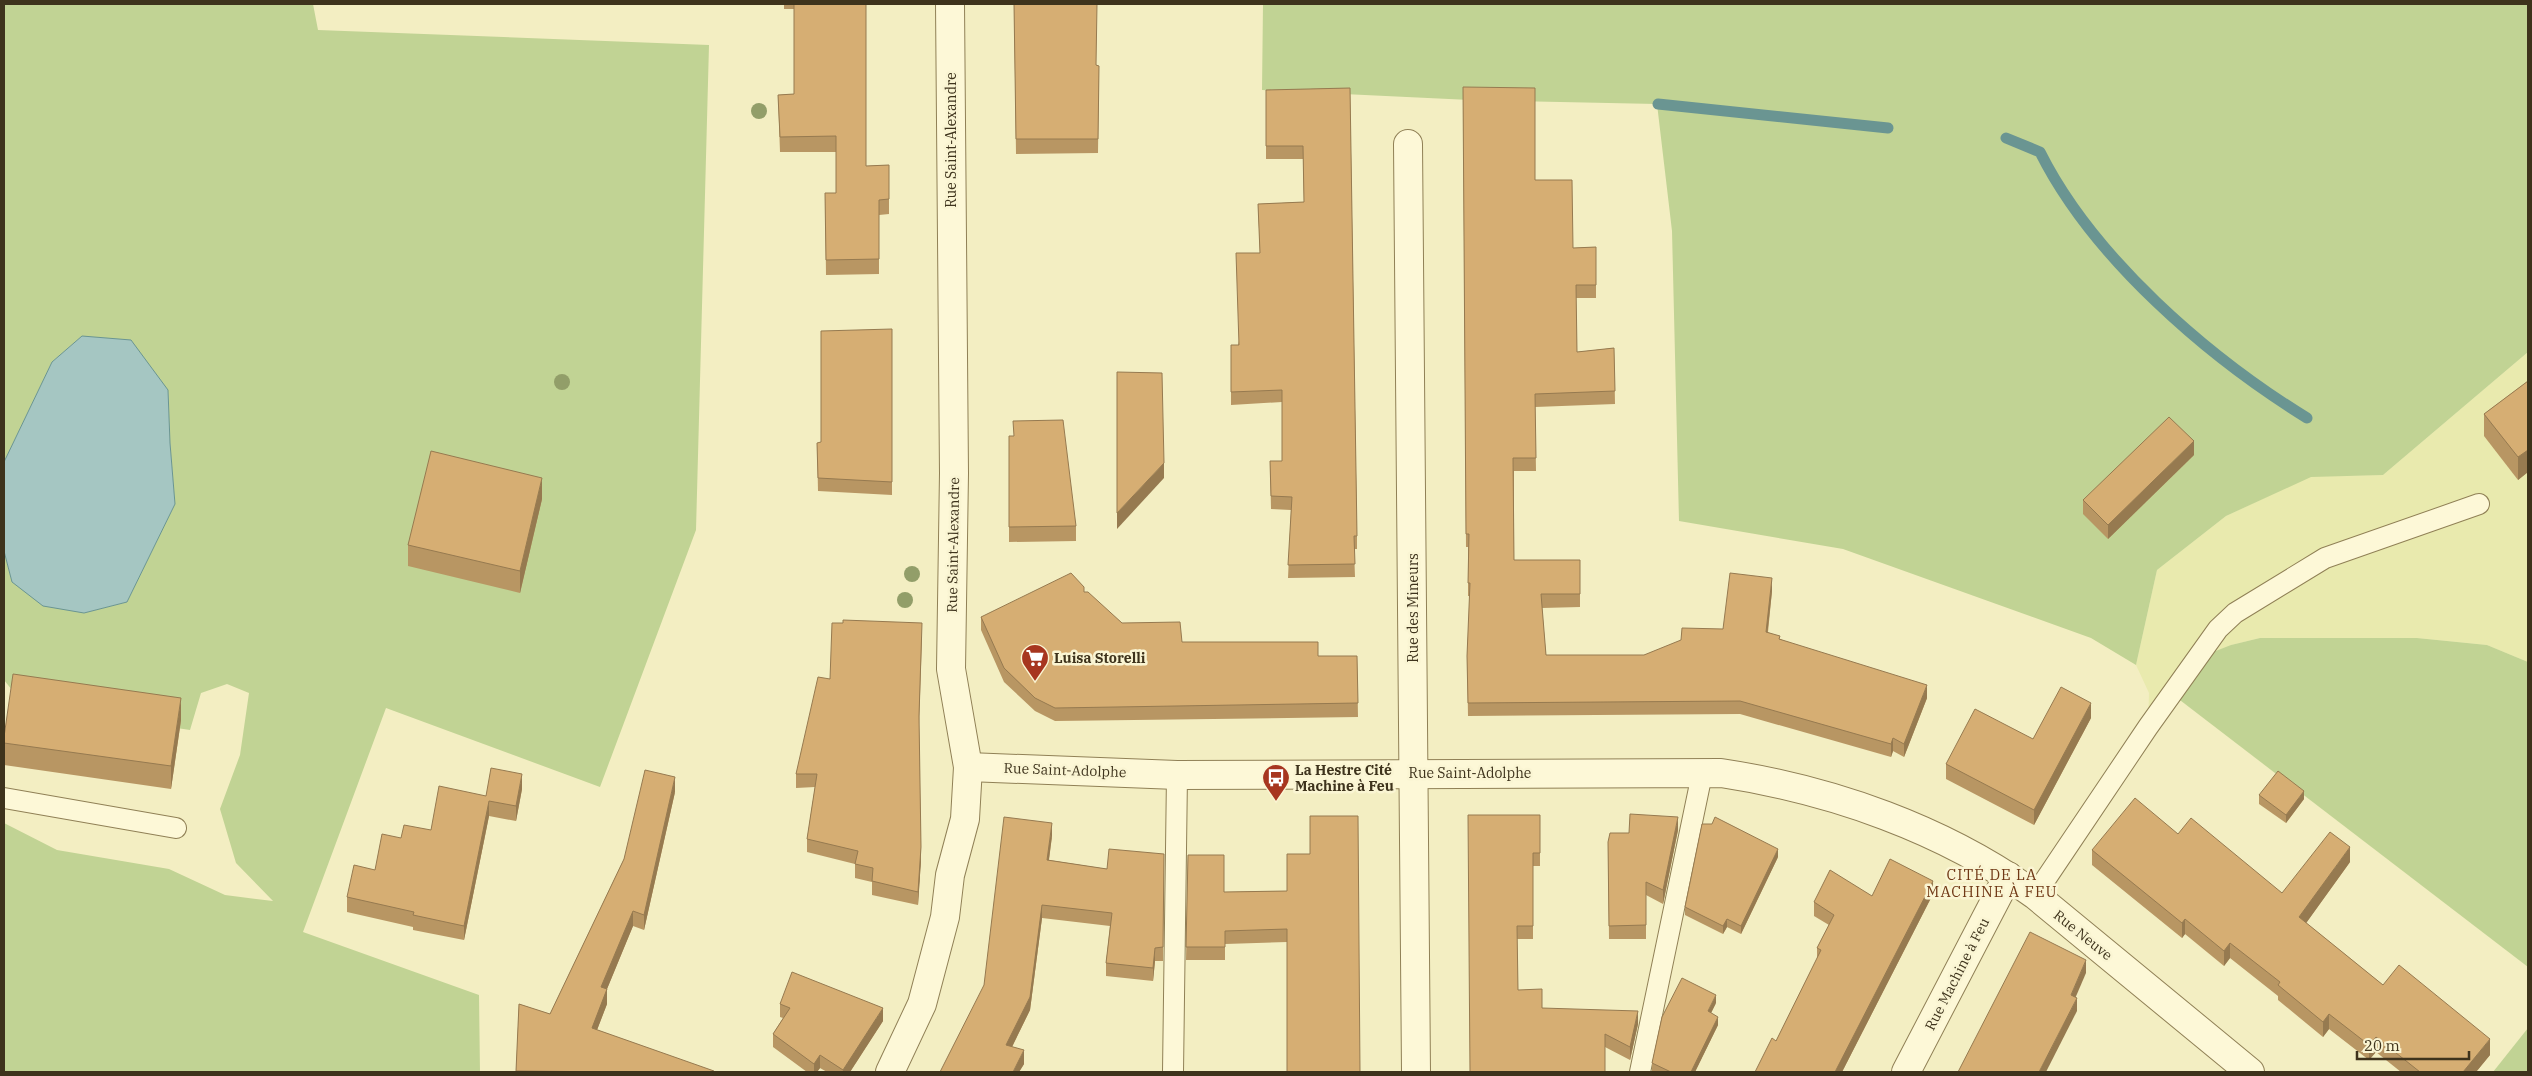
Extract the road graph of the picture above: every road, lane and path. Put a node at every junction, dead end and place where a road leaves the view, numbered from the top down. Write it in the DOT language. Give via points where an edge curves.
graph roads {
  1 [pos="950,4"];
  2 [pos="1408,144"];
  3 [pos="2479,504"];
  4 [pos="968,767"];
  5 [pos="1414,773"];
  6 [pos="1702,774"];
  7 [pos="1177,775"];
  8 [pos="4,798"];
  9 [pos="1872,811"];
  10 [pos="176,828"];
  11 [pos="2008,876"];
  12 [pos="2035,896"];
  13 [pos="890,1072"];
  14 [pos="1173,1072"];
  15 [pos="1416,1072"];
  16 [pos="1640,1072"];
  17 [pos="1906,1072"];
  18 [pos="2250,1072"];
  1 -- 4 [label="street, Rue Saint-Alexandre" via="954,473 951,669"];
  2 -- 5 [label="street, Rue des Mineurs"];
  3 -- 12 [label="lane" via="2325,558 2234,613 2218,629 2148,727"];
  4 -- 7 [label="street, Rue Saint-Adolphe"];
  4 -- 13 [label="street, Rue Saint-Alexandre" via="965,819 950,875 945,917 922,1004"];
  5 -- 6 [label="street, Rue Saint-Adolphe"];
  5 -- 7 [label="street, Rue Saint-Adolphe"];
  5 -- 15 [label="street, Rue des Mineurs"];
  6 -- 9 [label="street, Rue Saint-Adolphe" via="1721,773 1761,779"];
  6 -- 16 [label="lane"];
  7 -- 14 [label="lane"];
  8 -- 10 [label="lane"];
  9 -- 11 [label="street, Rue Neuve" via="1932,836"];
  11 -- 12 [label="street, Rue Neuve"];
  11 -- 17 [label="street, Rue Machine à Feu"];
  12 -- 18 [label="street, Rue Neuve"];
}
